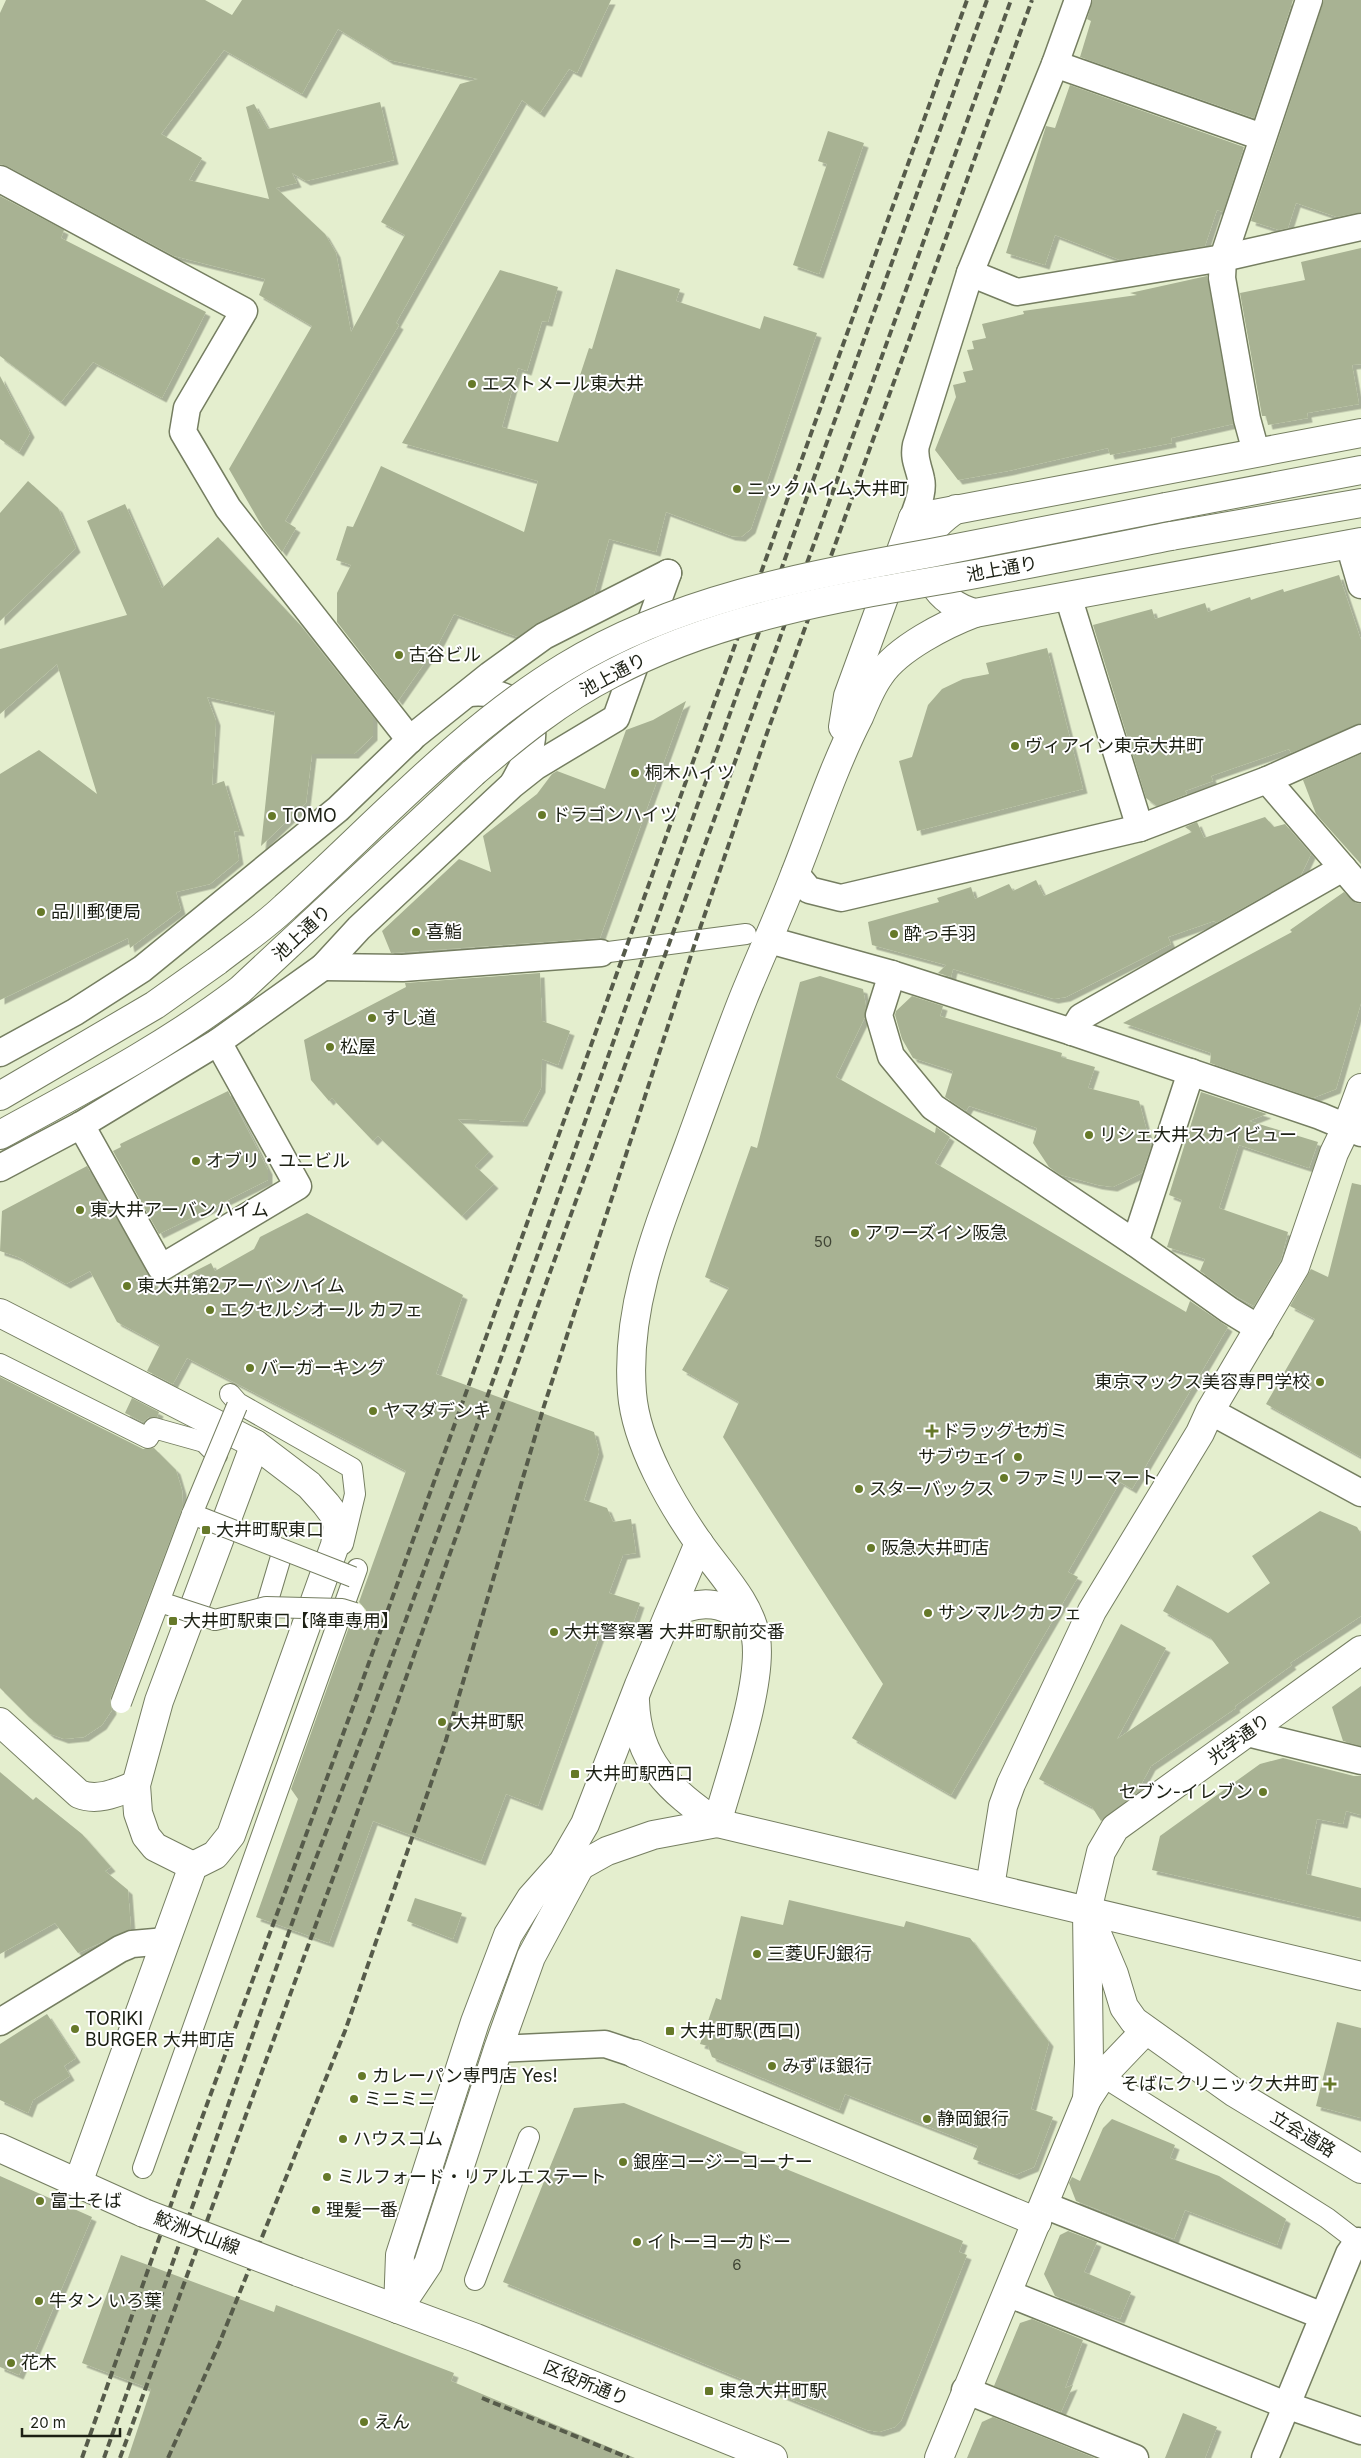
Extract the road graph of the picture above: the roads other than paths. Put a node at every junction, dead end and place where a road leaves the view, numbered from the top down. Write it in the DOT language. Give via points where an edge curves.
graph roads {
  1 [pos="1078,0"];
  2 [pos="1309,0"];
  3 [pos="1055,64"];
  4 [pos="1262,137"];
  5 [pos="0,180"];
  6 [pos="1361,228"];
  7 [pos="1223,258"];
  8 [pos="970,274"];
  9 [pos="1361,433"];
  10 [pos="1256,452"];
  11 [pos="1361,470"];
  12 [pos="1361,503"];
  13 [pos="956,509"];
  14 [pos="913,518"];
  15 [pos="1355,543"];
  16 [pos="1361,585"];
  17 [pos="1068,596"];
  18 [pos="975,613"];
  19 [pos="469,694"];
  20 [pos="1361,738"];
  21 [pos="410,740"];
  22 [pos="837,760"];
  23 [pos="1268,780"];
  24 [pos="512,785"];
  25 [pos="1140,828"];
  26 [pos="1343,868"];
  27 [pos="795,873"];
  28 [pos="1361,889"];
  29 [pos="757,937"];
  30 [pos="601,953"];
  31 [pos="323,967"];
  32 [pos="892,974"];
  33 [pos="1072,1032"];
  34 [pos="218,1042"];
  35 [pos="0,1054"];
  36 [pos="1192,1072"];
  37 [pos="1361,1088"];
  38 [pos="0,1096"];
  39 [pos="81,1125"];
  40 [pos="1354,1130"];
  41 [pos="0,1135"];
  42 [pos="0,1168"];
  43 [pos="1135,1243"];
  44 [pos="0,1313"];
  45 [pos="1260,1329"];
  46 [pos="0,1364"];
  47 [pos="1210,1411"];
  48 [pos="255,1444"];
  49 [pos="217,1455"];
  50 [pos="1361,1493"];
  51 [pos="192,1514"];
  52 [pos="699,1543"];
  53 [pos="283,1550"];
  54 [pos="349,1572"];
  55 [pos="160,1602"];
  56 [pos="266,1607"];
  57 [pos="348,1611"];
  58 [pos="668,1617"];
  59 [pos="756,1636"];
  60 [pos="1361,1650"];
  61 [pos="635,1695"];
  62 [pos="121,1703"];
  63 [pos="0,1722"];
  64 [pos="1247,1733"];
  65 [pos="1361,1761"];
  66 [pos="136,1786"];
  67 [pos="717,1823"];
  68 [pos="193,1866"];
  69 [pos="579,1868"];
  70 [pos="543,1886"];
  71 [pos="990,1887"];
  72 [pos="1087,1911"];
  73 [pos="166,1941"];
  74 [pos="1361,1976"];
  75 [pos="0,2022"];
  76 [pos="1145,2032"];
  77 [pos="498,2049"];
  78 [pos="635,2054"];
  79 [pos="1102,2076"];
  80 [pos="1087,2099"];
  81 [pos="529,2137"];
  82 [pos="0,2148"];
  83 [pos="143,2168"];
  84 [pos="1361,2169"];
  85 [pos="78,2183"];
  86 [pos="1041,2214"];
  87 [pos="1360,2243"];
  88 [pos="475,2280"];
  89 [pos="1007,2293"];
  90 [pos="398,2309"];
  91 [pos="1323,2316"];
  92 [pos="965,2390"];
  93 [pos="1286,2405"];
  94 [pos="1361,2431"];
  95 [pos="773,2458"];
  96 [pos="939,2458"];
  97 [pos="1135,2458"];
  98 [pos="1264,2458"];
  1 -- 3 [label="street"];
  2 -- 4 [label="street"];
  3 -- 4 [label="street"];
  3 -- 8 [label="street"];
  4 -- 7 [label="street"];
  5 -- 21 [label="street" via="244,311 187,408 183,432 228,508"];
  6 -- 7 [label="street"];
  7 -- 8 [label="street" via="1018,292"];
  7 -- 10 [label="street" via="1222,278 1247,419"];
  8 -- 14 [label="street" via="916,445 916,466 922,486"];
  9 -- 10 [label="street"];
  10 -- 13 [label="street"];
  11 -- 38 [label="street, 池上通り, bridge" via="795,579 714,600 599,647 535,687 479,729 283,910 217,961 155,1005"];
  12 -- 41 [label="street, 池上通り, bridge" via="866,593 707,634 611,673 558,706 498,752 240,990 210,1013 150,1052"];
  13 -- 14 [label="street"];
  13 -- 18 [label="street" via="933,531 927,566 934,586 944,598 959,609"];
  14 -- 22 [label="street" via="848,696"];
  15 -- 16 [label="street"];
  15 -- 17 [label="street"];
  17 -- 18 [label="street"];
  17 -- 25 [label="street"];
  18 -- 22 [label="street" via="946,624 911,646 880,673"];
  19 -- 21 [label="street"];
  19 -- 24 [label="street" via="512,699 525,714 532,732 522,767"];
  19 -- 24 [label="street" via="544,636 668,573 616,718 536,766"];
  20 -- 23 [label="street"];
  21 -- 35 [label="street" via="338,809 142,969"];
  22 -- 27 [label="street"];
  23 -- 25 [label="street"];
  23 -- 26 [label="street"];
  24 -- 31 [label="street" via="359,928"];
  25 -- 27 [label="street" via="841,898 809,890"];
  26 -- 28 [label="street"];
  26 -- 33 [label="street" via="1081,1017"];
  27 -- 29 [label="street"];
  29 -- 30 [label="street"];
  29 -- 32 [label="street"];
  29 -- 52 [label="street" via="743,1000 652,1245 638,1294 632,1344 632,1393 640,1431 667,1490"];
  30 -- 31 [label="street" via="403,968"];
  31 -- 34 [label="street"];
  32 -- 33 [label="street"];
  32 -- 43 [label="street" via="879,1015 891,1056 933,1107"];
  33 -- 36 [label="street"];
  34 -- 39 [label="street"];
  34 -- 39 [label="street" via="298,1186 161,1268"];
  36 -- 40 [label="street"];
  36 -- 43 [label="street"];
  37 -- 40 [label="street"];
  39 -- 42 [label="street"];
  40 -- 45 [label="street" via="1334,1153 1295,1267"];
  43 -- 45 [label="street"];
  44 -- 48 [label="street"];
  45 -- 47 [label="street"];
  46 -- 49 [label="street" via="148,1438 154,1428 204,1442"];
  47 -- 50 [label="street"];
  47 -- 71 [label="street" via="1200,1433 1092,1611 1011,1784 1003,1806"];
  48 -- 66 [label="street" via="159,1701"];
  48 -- 68 [label="street" via="326,1504 335,1516 337,1537 231,1835 215,1855"];
  49 -- 51 [label="street, bridge" via="204,1475"];
  49 -- 54 [label="street, bridge" via="235,1401 352,1468 355,1494"];
  51 -- 53 [label="street, bridge"];
  51 -- 55 [label="street, bridge"];
  52 -- 58 [label="street"];
  52 -- 59 [label="street" via="749,1615"];
  53 -- 54 [label="street, bridge"];
  53 -- 56 [label="street"];
  54 -- 57 [label="street"];
  55 -- 56 [label="street, bridge" via="215,1620"];
  55 -- 62 [label="street, bridge"];
  56 -- 57 [label="street, bridge"];
  57 -- 83 [label="street"];
  58 -- 59 [label="street" via="683,1606 712,1605 729,1609"];
  58 -- 61 [label="street"];
  59 -- 67 [label="street" via="758,1656 749,1704"];
  60 -- 64 [label="street, 光学通り"];
  61 -- 67 [label="street" via="636,1724 649,1760 689,1803"];
  61 -- 70 [label="street" via="585,1824 563,1862"];
  63 -- 66 [label="street" via="79,1794 88,1798"];
  64 -- 65 [label="street"];
  64 -- 72 [label="street, 光学通り" via="1115,1828 1101,1852"];
  66 -- 68 [label="street" via="138,1813 146,1836 155,1847"];
  67 -- 69 [label="street" via="653,1835 607,1851"];
  67 -- 71 [label="street"];
  68 -- 73 [label="street"];
  69 -- 70 [label="street"];
  69 -- 77 [label="street" via="531,1957"];
  70 -- 90 [label="street" via="530,1898 508,1935 475,2022 400,2255"];
  71 -- 72 [label="street"];
  72 -- 74 [label="street"];
  72 -- 76 [label="street, 立会道路" via="1114,1974 1124,2007"];
  72 -- 80 [label="street, 光学通り"];
  73 -- 75 [label="street" via="132,1944"];
  73 -- 85 [label="street"];
  76 -- 79 [label="street"];
  76 -- 84 [label="street, 立会道路" via="1235,2093"];
  77 -- 78 [label="street" via="606,2044"];
  77 -- 90 [label="street" via="428,2264"];
  78 -- 86 [label="street"];
  79 -- 80 [label="street"];
  79 -- 87 [label="street" via="1327,2218"];
  80 -- 86 [label="street"];
  81 -- 88 [label="street"];
  82 -- 85 [label="street, 鮫洲大山線"];
  85 -- 90 [label="street, 鮫洲大山線, bridge" via="144,2213"];
  86 -- 89 [label="street"];
  86 -- 91 [label="street"];
  87 -- 91 [label="street" via="1349,2254"];
  89 -- 92 [label="street"];
  89 -- 93 [label="street"];
  90 -- 95 [label="street, 区役所通り"];
  91 -- 93 [label="street"];
  92 -- 96 [label="street"];
  92 -- 97 [label="street"];
  93 -- 94 [label="street"];
  93 -- 98 [label="street"];
}
